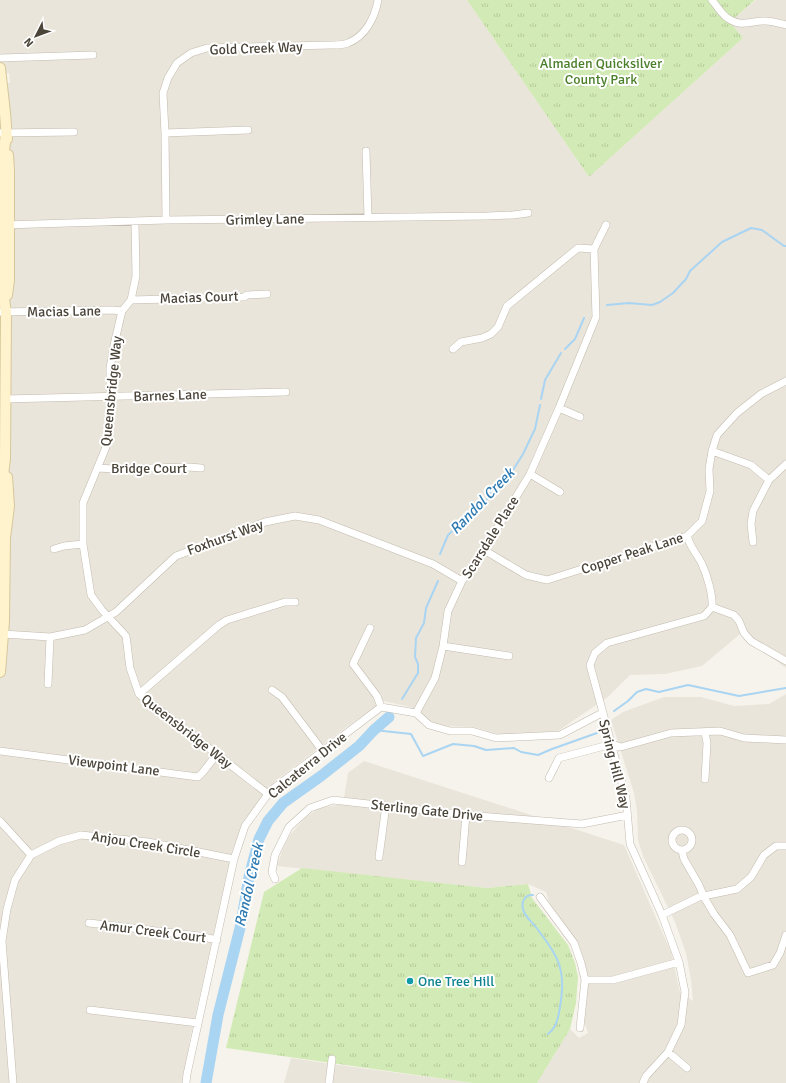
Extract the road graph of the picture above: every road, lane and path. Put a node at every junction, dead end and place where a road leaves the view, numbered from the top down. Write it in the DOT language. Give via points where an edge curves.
graph roads {
  1 [pos="378,0"];
  2 [pos="712,0"];
  3 [pos="786,25"];
  4 [pos="93,55"];
  5 [pos="0,58"];
  6 [pos="0,68"];
  7 [pos="248,130"];
  8 [pos="74,132"];
  9 [pos="3,133"];
  10 [pos="165,133"];
  11 [pos="366,151"];
  12 [pos="528,213"];
  13 [pos="368,218"];
  14 [pos="166,220"];
  15 [pos="135,222"];
  16 [pos="6,224"];
  17 [pos="606,225"];
  18 [pos="594,248"];
  19 [pos="267,294"];
  20 [pos="131,300"];
  21 [pos="122,311"];
  22 [pos="3,312"];
  23 [pos="453,349"];
  24 [pos="786,381"];
  25 [pos="3,392"];
  26 [pos="286,392"];
  27 [pos="110,397"];
  28 [pos="559,408"];
  29 [pos="580,417"];
  30 [pos="712,451"];
  31 [pos="2,459"];
  32 [pos="786,464"];
  33 [pos="98,468"];
  34 [pos="201,468"];
  35 [pos="530,474"];
  36 [pos="769,480"];
  37 [pos="560,492"];
  38 [pos="686,536"];
  39 [pos="2,538"];
  40 [pos="753,542"];
  41 [pos="83,544"];
  42 [pos="54,549"];
  43 [pos="484,550"];
  44 [pos="462,581"];
  45 [pos="2,586"];
  46 [pos="295,602"];
  47 [pos="712,607"];
  48 [pos="108,617"];
  49 [pos="370,628"];
  50 [pos="50,636"];
  51 [pos="1,639"];
  52 [pos="443,646"];
  53 [pos="509,656"];
  54 [pos="786,661"];
  55 [pos="0,672"];
  56 [pos="48,684"];
  57 [pos="272,690"];
  58 [pos="139,694"];
  59 [pos="381,707"];
  60 [pos="416,713"];
  61 [pos="602,713"];
  62 [pos="705,732"];
  63 [pos="786,740"];
  64 [pos="612,744"];
  65 [pos="322,750"];
  66 [pos="0,751"];
  67 [pos="217,754"];
  68 [pos="549,778"];
  69 [pos="705,779"];
  70 [pos="268,794"];
  71 [pos="386,805"];
  72 [pos="466,815"];
  73 [pos="628,815"];
  74 [pos="0,821"];
  75 [pos="786,846"];
  76 [pos="682,851"];
  77 [pos="31,856"];
  78 [pos="379,857"];
  79 [pos="234,859"];
  80 [pos="462,862"];
  81 [pos="275,879"];
  82 [pos="704,897"];
  83 [pos="540,898"];
  84 [pos="662,915"];
  85 [pos="89,923"];
  86 [pos="786,934"];
  87 [pos="217,940"];
  88 [pos="679,962"];
  89 [pos="585,980"];
  90 [pos="90,1010"];
  91 [pos="198,1024"];
  92 [pos="580,1028"];
  93 [pos="668,1052"];
  94 [pos="332,1058"];
  95 [pos="687,1068"];
  96 [pos="13,1083"];
  97 [pos="186,1083"];
  98 [pos="329,1083"];
  99 [pos="643,1083"];
  1 -- 10 [label="street, Gold Creek Way" via="372,21 362,34 348,43 332,46 207,48 191,53 177,62 163,93"];
  2 -- 3 [label="street" via="725,16 734,21 744,24 777,22"];
  4 -- 5 [label="street"];
  6 -- 9 [label="street" via="5,113"];
  7 -- 10 [label="street"];
  8 -- 9 [label="street"];
  9 -- 16 [label="street" via="9,170"];
  10 -- 14 [label="street, Gold Creek Way"];
  11 -- 13 [label="street"];
  12 -- 13 [label="street, Grimley Lane"];
  13 -- 14 [label="street, Grimley Lane"];
  14 -- 15 [label="street, Grimley Lane"];
  15 -- 16 [label="street, Grimley Lane"];
  15 -- 20 [label="street, Queensbridge Way" via="136,276"];
  16 -- 22 [label="street" via="9,280"];
  17 -- 18 [label="street"];
  18 -- 23 [label="street" via="578,248 507,306 498,327 491,334 461,342"];
  18 -- 28 [label="street, Scarsdale Place" via="596,317"];
  19 -- 20 [label="street, Macias Court"];
  20 -- 21 [label="street, Queensbridge Way"];
  21 -- 22 [label="street, Macias Lane"];
  21 -- 27 [label="street, Queensbridge Way" via="110,368"];
  22 -- 25 [label="street"];
  24 -- 30 [label="street, Copper Peak Lane" via="761,394 737,413 717,435"];
  25 -- 27 [label="street, Barnes Lane"];
  25 -- 31 [label="street"];
  26 -- 27 [label="street, Barnes Lane"];
  27 -- 33 [label="street, Queensbridge Way" via="106,447"];
  28 -- 29 [label="street"];
  28 -- 35 [label="street, Scarsdale Place"];
  30 -- 36 [label="street" via="751,465"];
  30 -- 38 [label="street, Copper Peak Lane" via="709,469 710,491 702,521"];
  31 -- 39 [label="street"];
  32 -- 36 [label="street"];
  33 -- 34 [label="street, Bridge Court"];
  33 -- 41 [label="street, Queensbridge Way" via="83,503"];
  35 -- 37 [label="street"];
  35 -- 43 [label="street, Scarsdale Place"];
  36 -- 40 [label="street" via="753,511"];
  38 -- 43 [label="street, Copper Peak Lane" via="547,580 526,575"];
  38 -- 47 [label="street" via="702,563 713,599"];
  39 -- 45 [label="street"];
  41 -- 42 [label="street"];
  41 -- 48 [label="street, Queensbridge Way" via="90,595"];
  43 -- 44 [label="street, Scarsdale Place"];
  44 -- 48 [label="street, Foxhurst Way" via="434,564 319,520 295,516 265,522 176,556"];
  44 -- 52 [label="street, Scarsdale Place" via="448,611"];
  45 -- 51 [label="street" via="4,621"];
  46 -- 58 [label="street" via="284,602 227,620"];
  47 -- 54 [label="street" via="734,615 751,641"];
  47 -- 61 [label="street, Spring Hill Way" via="704,616 608,643 596,653 590,665"];
  48 -- 50 [label="street, Foxhurst Way" via="86,630"];
  48 -- 58 [label="street, Queensbridge Way" via="126,636 130,668"];
  49 -- 59 [label="street" via="353,664 377,696"];
  50 -- 51 [label="street, Foxhurst Way"];
  50 -- 56 [label="street"];
  51 -- 55 [label="street"];
  52 -- 53 [label="street"];
  52 -- 60 [label="street, Scarsdale Place" via="435,678"];
  57 -- 65 [label="street" via="282,697"];
  58 -- 67 [label="street, Queensbridge Way"];
  59 -- 60 [label="street"];
  59 -- 65 [label="street, Calcaterra Drive"];
  60 -- 61 [label="street" via="429,725 450,732 472,730 496,738 560,735"];
  61 -- 64 [label="street, Spring Hill Way"];
  62 -- 63 [label="street" via="720,731 744,738"];
  62 -- 64 [label="street" via="671,733 620,747"];
  62 -- 69 [label="street"];
  64 -- 68 [label="street" via="559,758"];
  64 -- 73 [label="street, Spring Hill Way"];
  65 -- 70 [label="street, Calcaterra Drive"];
  66 -- 67 [label="street, Viewpoint Lane" via="190,777 198,777"];
  67 -- 70 [label="street, Queensbridge Way"];
  70 -- 79 [label="street, Calcaterra Drive" via="245,826"];
  71 -- 72 [label="street, Sterling Gate Drive"];
  71 -- 78 [label="street"];
  71 -- 81 [label="street, Sterling Gate Drive" via="333,800 310,808 289,827 275,855 272,872"];
  72 -- 73 [label="street, Sterling Gate Drive" via="582,824"];
  72 -- 80 [label="street"];
  73 -- 84 [label="street, Spring Hill Way" via="630,844"];
  74 -- 77 [label="street"];
  75 -- 82 [label="street" via="776,846 764,854 751,876 737,889"];
  76 -- 82 [label="street"];
  77 -- 79 [label="street, Anjou Creek Circle" via="59,841 81,835 148,842"];
  77 -- 96 [label="street, Anjou Creek Circle" via="15,880 2,941"];
  79 -- 87 [label="street, Calcaterra Drive"];
  82 -- 84 [label="street"];
  82 -- 86 [label="street" via="730,935 748,973 773,965"];
  83 -- 89 [label="street" via="574,943"];
  84 -- 88 [label="street, Spring Hill Way"];
  85 -- 87 [label="street, Amur Creek Court"];
  87 -- 91 [label="street, Calcaterra Drive"];
  88 -- 89 [label="street" via="613,980"];
  88 -- 93 [label="street, Spring Hill Way" via="685,992 681,1025"];
  89 -- 92 [label="street"];
  90 -- 91 [label="street"];
  91 -- 97 [label="street, Calcaterra Drive"];
  93 -- 95 [label="street"];
  93 -- 99 [label="street, Spring Hill Way" via="646,1076"];
  94 -- 98 [label="street"];
}
